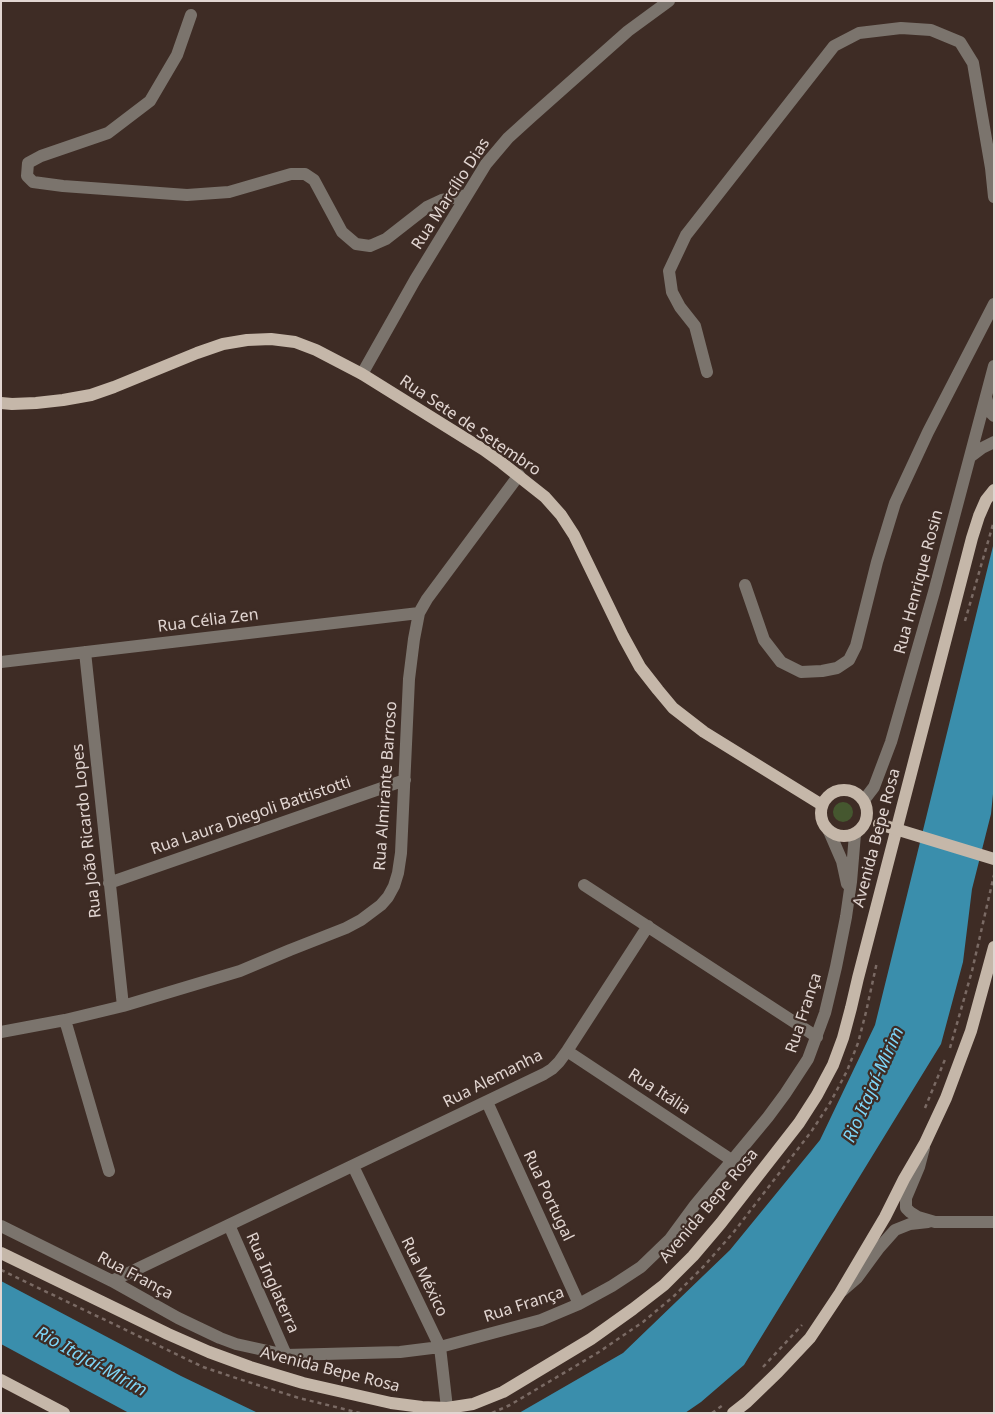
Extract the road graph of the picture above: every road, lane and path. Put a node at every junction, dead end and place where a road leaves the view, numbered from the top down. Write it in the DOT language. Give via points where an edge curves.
graph roads {
  1 [pos="669,1"];
  2 [pos="191,15"];
  3 [pos="466,195"];
  4 [pos="994,197"];
  5 [pos="994,304"];
  6 [pos="994,366"];
  7 [pos="707,372"];
  8 [pos="362,374"];
  9 [pos="986,397"];
  10 [pos="1,403"];
  11 [pos="994,416"];
  12 [pos="994,442"];
  13 [pos="970,457"];
  14 [pos="519,475"];
  15 [pos="994,490"];
  16 [pos="745,585"];
  17 [pos="419,613"];
  18 [pos="85,652"];
  19 [pos="1,662"];
  20 [pos="405,780"];
  21 [pos="864,800"];
  22 [pos="822,805"];
  23 [pos="872,822"];
  24 [pos="829,831"];
  25 [pos="855,834"];
  26 [pos="994,859"];
  27 [pos="994,875"];
  28 [pos="109,883"];
  29 [pos="584,884"];
  30 [pos="849,896"];
  31 [pos="648,926"];
  32 [pos="994,948"];
  33 [pos="122,1006"];
  34 [pos="65,1020"];
  35 [pos="1,1032"];
  36 [pos="817,1037"];
  37 [pos="950,1048"];
  38 [pos="567,1051"];
  39 [pos="946,1056"];
  40 [pos="487,1102"];
  41 [pos="923,1113"];
  42 [pos="925,1144"];
  43 [pos="733,1161"];
  44 [pos="353,1166"];
  45 [pos="109,1171"];
  46 [pos="935,1222"];
  47 [pos="994,1222"];
  48 [pos="229,1225"];
  49 [pos="1,1226"];
  50 [pos="1,1253"];
  51 [pos="112,1281"];
  52 [pos="840,1293"];
  53 [pos="579,1304"];
  54 [pos="806,1319"];
  55 [pos="440,1347"];
  56 [pos="286,1355"];
  57 [pos="762,1367"];
  58 [pos="1,1380"];
  59 [pos="447,1408"];
  60 [pos="729,1408"];
  61 [pos="64,1413"];
  62 [pos="712,1413"];
  1 -- 3 [label="street, Rua Marcílio Dias" via="628,31 508,138"];
  2 -- 3 [label="street" via="177,55 150,101 108,133 28,163 26,176 33,182 63,186 187,195 228,192 291,174 305,174 314,180 342,232 356,244 370,246 386,239 427,207"];
  3 -- 8 [label="street, Rua Marcílio Dias"];
  4 -- 7 [label="street" via="973,63 960,42 931,30 901,28 858,33 834,46 686,236 669,271 672,292 695,326"];
  5 -- 16 [label="street" via="895,503 856,646 848,660 837,668 801,672 781,662 764,640"];
  6 -- 9 [label="street, Rua Henrique Rosin"];
  8 -- 10 [label="main road, Rua Sete de Setembro" via="296,342 248,340 197,353 91,395 36,403"];
  8 -- 14 [label="main road, Rua Sete de Setembro"];
  9 -- 11 [label="street"];
  9 -- 13 [label="street, Rua Henrique Rosin"];
  12 -- 13 [label="street"];
  13 -- 21 [label="street, Rua Henrique Rosin" via="891,742 874,786"];
  14 -- 17 [label="street, Rua Almirante Barroso"];
  14 -- 22 [label="main road, Rua Sete de Setembro" via="561,515 640,667 673,708 718,742"];
  15 -- 59 [label="main road, Avenida Bepe Rosa" via="986,500 972,538 843,1038 817,1095 721,1223 664,1284 591,1339 503,1392 473,1404"];
  17 -- 18 [label="street, Rua Célia Zen"];
  17 -- 20 [label="street, Rua Almirante Barroso" via="410,672"];
  18 -- 19 [label="street, Rua Célia Zen"];
  18 -- 28 [label="street, Rua João Ricardo Lopes"];
  20 -- 28 [label="street, Rua Laura Diegoli Battistotti"];
  20 -- 33 [label="street, Rua Almirante Barroso" via="398,873 388,897 372,912 346,928 240,971"];
  21 -- 22 [label="main road" via="845,789 831,793"];
  21 -- 23 [label="main road"];
  22 -- 24 [label="main road" via="822,819"];
  23 -- 25 [label="main road"];
  23 -- 26 [label="main road, bridge"];
  24 -- 25 [label="main road" via="841,836"];
  24 -- 30 [label="street, Rua França" via="842,861"];
  25 -- 30 [label="street, Rua França"];
  27 -- 37 [label="path"];
  28 -- 33 [label="street, Rua João Ricardo Lopes"];
  29 -- 31 [label="street"];
  30 -- 36 [label="street, Rua França" via="836,967"];
  31 -- 36 [label="street"];
  31 -- 38 [label="street, Rua Alemanha"];
  32 -- 42 [label="main road" via="972,1031"];
  33 -- 34 [label="street, Rua Almirante Barroso"];
  34 -- 35 [label="street, Rua Almirante Barroso"];
  34 -- 45 [label="street"];
  36 -- 43 [label="street, Rua França" via="808,1059 785,1094"];
  38 -- 40 [label="street, Rua Alemanha" via="544,1074"];
  38 -- 43 [label="street, Rua Itália"];
  39 -- 41 [label="path"];
  40 -- 44 [label="street, Rua Alemanha"];
  40 -- 53 [label="street, Rua Portugal"];
  42 -- 46 [label="street" via="906,1198 906,1208 918,1217"];
  42 -- 52 [label="main road"];
  43 -- 53 [label="street, Rua França" via="670,1239 641,1267"];
  44 -- 48 [label="street, Rua Alemanha"];
  44 -- 55 [label="street, Rua México"];
  46 -- 47 [label="street"];
  46 -- 52 [label="street" via="910,1224 896,1230 857,1278"];
  48 -- 51 [label="street, Rua Alemanha"];
  48 -- 56 [label="street, Rua Inglaterra"];
  49 -- 51 [label="street, Rua França"];
  50 -- 59 [label="main road, Avenida Bepe Rosa" via="168,1334 241,1364 366,1398"];
  51 -- 56 [label="street, Rua França" via="220,1338"];
  52 -- 60 [label="main road" via="810,1338 778,1372 747,1402"];
  53 -- 55 [label="street, Rua França" via="541,1320"];
  54 -- 57 [label="path"];
  55 -- 56 [label="street, Rua França" via="400,1352"];
  55 -- 59 [label="street, Rua México"];
  58 -- 61 [label="main road"];
  60 -- 62 [label="path"];
}
